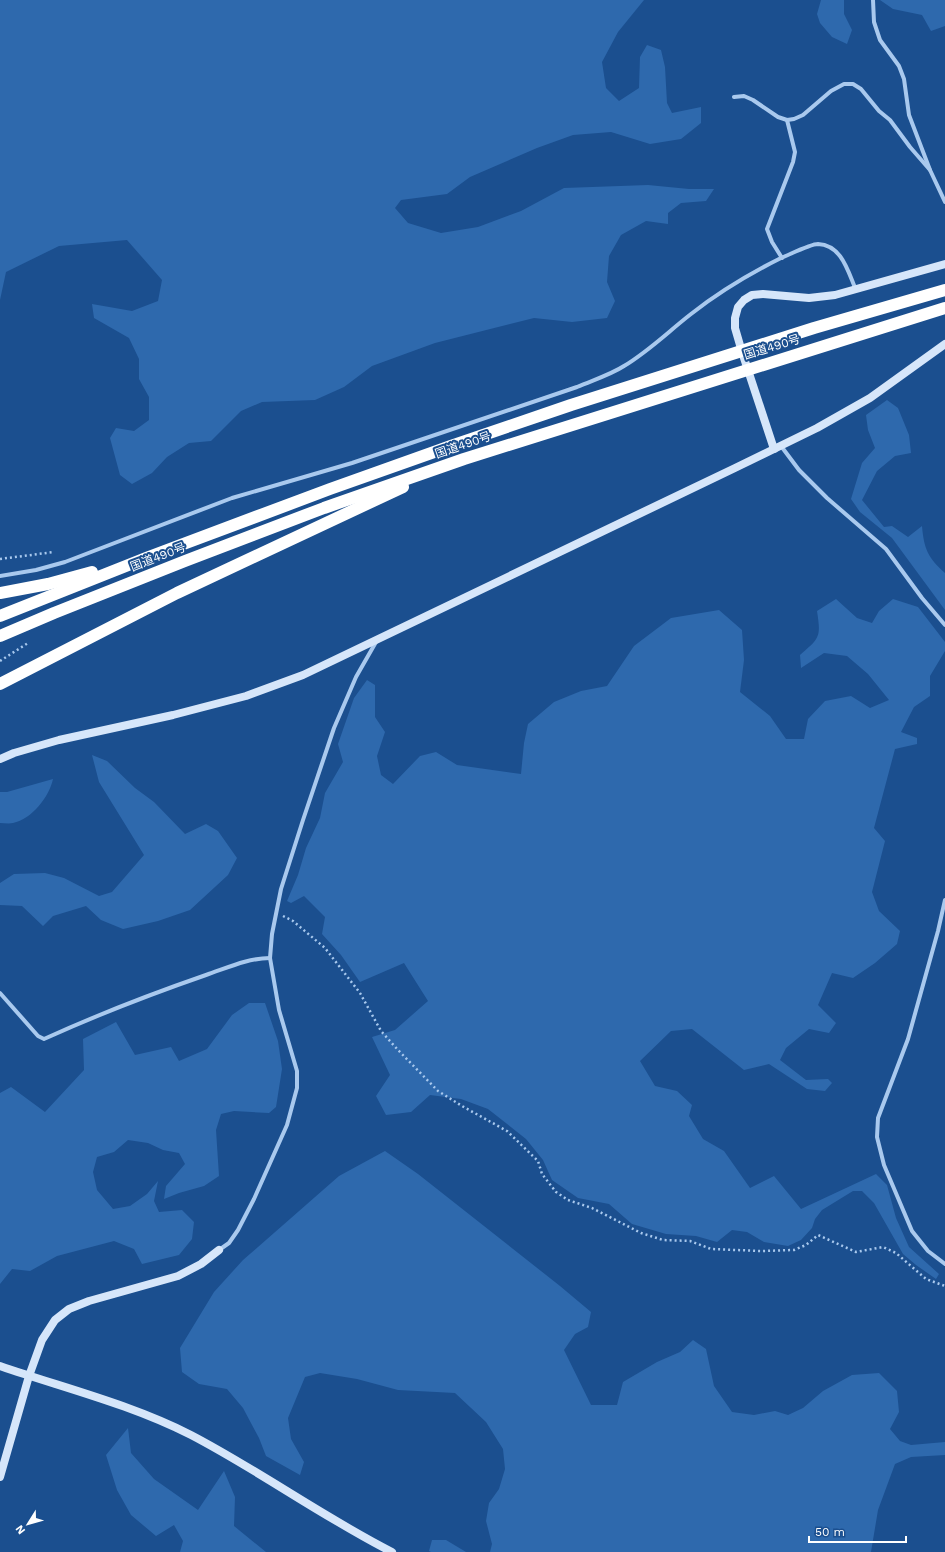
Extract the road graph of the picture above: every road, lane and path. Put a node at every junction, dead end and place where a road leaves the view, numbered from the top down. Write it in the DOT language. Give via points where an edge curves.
graph roads {
  1 [pos="872,0"];
  2 [pos="734,97"];
  3 [pos="788,120"];
  4 [pos="930,170"];
  5 [pos="945,202"];
  6 [pos="782,258"];
  7 [pos="945,264"];
  8 [pos="856,290"];
  9 [pos="945,290"];
  10 [pos="945,308"];
  11 [pos="945,344"];
  12 [pos="742,352"];
  13 [pos="748,369"];
  14 [pos="778,448"];
  15 [pos="464,459"];
  16 [pos="54,552"];
  17 [pos="146,558"];
  18 [pos="1,559"];
  19 [pos="0,576"];
  20 [pos="0,593"];
  21 [pos="0,616"];
  22 [pos="945,625"];
  23 [pos="0,636"];
  24 [pos="377,640"];
  25 [pos="28,643"];
  26 [pos="0,661"];
  27 [pos="0,684"];
  28 [pos="0,759"];
  29 [pos="945,900"];
  30 [pos="276,912"];
  31 [pos="270,958"];
  32 [pos="0,993"];
  33 [pos="219,1250"];
  34 [pos="945,1264"];
  35 [pos="945,1286"];
  36 [pos="0,1366"];
  37 [pos="29,1376"];
  38 [pos="0,1477"];
  39 [pos="392,1552"];
  1 -- 4 [label="street" via="874,22 880,40 899,66 904,79 909,114"];
  2 -- 3 [label="street" via="744,96 778,117"];
  3 -- 4 [label="street" via="803,115 831,91 844,84 853,84 890,120"];
  3 -- 6 [label="street" via="795,152 794,162 767,229"];
  4 -- 5 [label="street"];
  6 -- 8 [label="street" via="817,244 832,248 841,256"];
  6 -- 19 [label="street" via="750,274 714,297 647,351 602,377 352,464 232,498 65,562"];
  7 -- 8 [label="street"];
  8 -- 12 [label="street" via="809,298 752,294 738,307 735,318 735,328"];
  9 -- 12 [label="highway, 国道490号"];
  10 -- 13 [label="highway, 国道490号"];
  11 -- 14 [label="street" via="870,398"];
  12 -- 13 [label="street"];
  12 -- 17 [label="highway, 国道490号" via="451,446"];
  13 -- 14 [label="street"];
  13 -- 15 [label="highway, 国道490号"];
  14 -- 22 [label="street" via="827,498 886,549"];
  14 -- 24 [label="street"];
  15 -- 23 [label="highway, 国道490号" via="192,558"];
  15 -- 27 [label="highway" via="177,593"];
  16 -- 18 [label="path"];
  17 -- 20 [label="highway" via="48,584"];
  17 -- 21 [label="highway, 国道490号"];
  24 -- 28 [label="street" via="303,675 246,696 59,740 14,752"];
  24 -- 30 [label="street" via="356,678 334,728 281,889"];
  25 -- 26 [label="path"];
  29 -- 34 [label="street" via="908,1039 878,1118 877,1137 884,1165 912,1231 928,1251"];
  30 -- 31 [label="street"];
  30 -- 35 [label="path" via="293,921 325,948 360,993 381,1031 438,1091 507,1131 538,1161 542,1174 556,1192 568,1200 592,1208 641,1233 663,1240 690,1241 711,1249 794,1250 818,1235 856,1252 883,1247 896,1253 926,1279"];
  31 -- 32 [label="street" via="256,958 190,980 106,1011 44,1039 38,1036"];
  31 -- 33 [label="street" via="279,1010 297,1071 297,1088 287,1125 254,1199 238,1230 229,1243"];
  33 -- 37 [label="street" via="201,1264 178,1276 69,1309 55,1320 42,1340"];
  36 -- 37 [label="street"];
  37 -- 38 [label="street"];
  37 -- 39 [label="street" via="147,1414 236,1460"];
}
